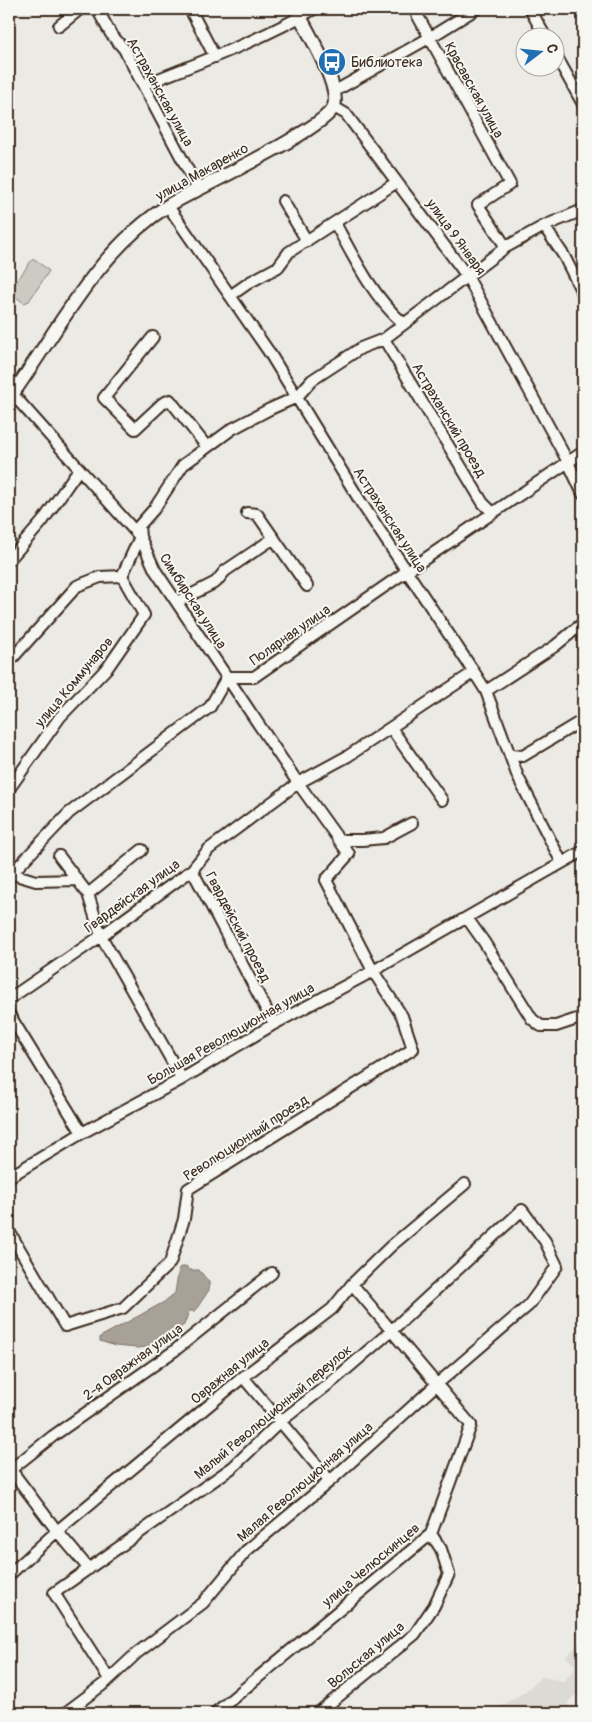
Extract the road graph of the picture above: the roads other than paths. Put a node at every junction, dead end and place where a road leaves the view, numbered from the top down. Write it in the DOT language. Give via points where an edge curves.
graph roads {
  1 [pos="80,9"];
  2 [pos="97,9"];
  3 [pos="190,9"];
  4 [pos="314,9"];
  5 [pos="414,9"];
  6 [pos="476,9"];
  7 [pos="530,9"];
  8 [pos="298,13"];
  9 [pos="58,26"];
  10 [pos="540,28"];
  11 [pos="429,38"];
  12 [pos="215,57"];
  13 [pos="564,70"];
  14 [pos="143,85"];
  15 [pos="335,91"];
  16 [pos="583,104"];
  17 [pos="334,106"];
  18 [pos="398,182"];
  19 [pos="198,189"];
  20 [pos="283,201"];
  21 [pos="168,206"];
  22 [pos="583,210"];
  23 [pos="335,223"];
  24 [pos="544,226"];
  25 [pos="308,241"];
  26 [pos="506,247"];
  27 [pos="467,276"];
  28 [pos="583,294"];
  29 [pos="230,296"];
  30 [pos="404,323"];
  31 [pos="153,337"];
  32 [pos="384,339"];
  33 [pos="10,394"];
  34 [pos="297,397"];
  35 [pos="207,447"];
  36 [pos="583,452"];
  37 [pos="568,462"];
  38 [pos="79,469"];
  39 [pos="583,494"];
  40 [pos="247,513"];
  41 [pos="493,513"];
  42 [pos="140,538"];
  43 [pos="274,538"];
  44 [pos="9,560"];
  45 [pos="407,571"];
  46 [pos="122,576"];
  47 [pos="307,586"];
  48 [pos="176,602"];
  49 [pos="583,623"];
  50 [pos="9,662"];
  51 [pos="474,672"];
  52 [pos="227,677"];
  53 [pos="486,691"];
  54 [pos="583,720"];
  55 [pos="391,728"];
  56 [pos="510,755"];
  57 [pos="298,783"];
  58 [pos="9,789"];
  59 [pos="442,800"];
  60 [pos="412,823"];
  61 [pos="339,840"];
  62 [pos="142,850"];
  63 [pos="583,851"];
  64 [pos="58,856"];
  65 [pos="562,863"];
  66 [pos="192,870"];
  67 [pos="10,873"];
  68 [pos="77,880"];
  69 [pos="88,894"];
  70 [pos="467,918"];
  71 [pos="100,936"];
  72 [pos="373,971"];
  73 [pos="9,999"];
  74 [pos="9,1014"];
  75 [pos="583,1017"];
  76 [pos="274,1024"];
  77 [pos="182,1079"];
  78 [pos="82,1133"];
  79 [pos="9,1177"];
  80 [pos="465,1184"];
  81 [pos="9,1231"];
  82 [pos="557,1266"];
  83 [pos="272,1273"];
  84 [pos="352,1284"];
  85 [pos="392,1330"];
  86 [pos="243,1377"];
  87 [pos="436,1385"];
  88 [pos="281,1421"];
  89 [pos="10,1470"];
  90 [pos="330,1481"];
  91 [pos="57,1531"];
  92 [pos="431,1534"];
  93 [pos="89,1570"];
  94 [pos="9,1575"];
  95 [pos="109,1679"];
  96 [pos="65,1713"];
  97 [pos="215,1713"];
  98 [pos="318,1713"];
  1 -- 9 [label="street"];
  2 -- 14 [label="street, Астраханская улица"];
  3 -- 12 [label="street"];
  4 -- 8 [label="street"];
  5 -- 11 [label="street, Красавская улица"];
  6 -- 11 [label="street"];
  7 -- 10 [label="street"];
  8 -- 12 [label="street"];
  8 -- 15 [label="main road"];
  11 -- 15 [label="street"];
  11 -- 26 [label="street, Красавская улица" via="510,184 478,205"];
  12 -- 14 [label="street"];
  13 -- 16 [label="street"];
  14 -- 19 [label="street, Астраханская улица"];
  15 -- 17 [label="main road"];
  17 -- 18 [label="street, улица 9 Января" via="346,114"];
  17 -- 19 [label="main road, улица Макаренко" via="324,118 271,152"];
  18 -- 23 [label="street"];
  18 -- 27 [label="street, улица 9 Января"];
  19 -- 21 [label="main road, улица Макаренко"];
  20 -- 25 [label="street"];
  21 -- 29 [label="street, Астраханская улица"];
  21 -- 33 [label="main road, улица Макаренко" via="126,238 106,260"];
  22 -- 24 [label="street"];
  23 -- 25 [label="street"];
  23 -- 30 [label="street" via="368,280 391,313"];
  24 -- 26 [label="street"];
  24 -- 28 [label="street"];
  25 -- 29 [label="street" via="289,252 278,267"];
  26 -- 27 [label="street"];
  27 -- 30 [label="street"];
  27 -- 37 [label="street, улица 9 Января"];
  29 -- 34 [label="street, Астраханская улица"];
  30 -- 32 [label="street"];
  31 -- 35 [label="street" via="104,398 135,429 170,400"];
  32 -- 34 [label="street" via="361,348 336,364 312,380"];
  32 -- 41 [label="street, Астраханский проезд" via="483,503"];
  33 -- 38 [label="street, Симбирская улица"];
  34 -- 35 [label="street" via="232,429"];
  34 -- 45 [label="street, Астраханская улица"];
  35 -- 42 [label="street" via="183,465 139,526"];
  36 -- 37 [label="street, Полярная улица"];
  37 -- 39 [label="street, улица 9 Января"];
  37 -- 41 [label="street, Полярная улица"];
  38 -- 42 [label="street, Симбирская улица"];
  38 -- 44 [label="street" via="42,522"];
  40 -- 43 [label="street" via="257,514"];
  41 -- 45 [label="street, Полярная улица"];
  42 -- 46 [label="street"];
  42 -- 48 [label="street, Симбирская улица" via="155,570"];
  43 -- 47 [label="street"];
  43 -- 48 [label="street" via="225,571 216,582"];
  45 -- 51 [label="street, Астраханская улица"];
  45 -- 52 [label="street, Полярная улица" via="254,677"];
  46 -- 50 [label="street" via="100,576 77,586"];
  46 -- 58 [label="street, улица Коммунаров" via="144,615 108,667 60,717"];
  48 -- 52 [label="street, Симбирская улица"];
  49 -- 53 [label="street" via="555,646"];
  51 -- 53 [label="street, Астраханская улица"];
  51 -- 55 [label="street, Гвардейская улица"];
  52 -- 57 [label="street, Симбирская улица"];
  52 -- 67 [label="street" via="210,707 69,813"];
  53 -- 56 [label="street, Астраханская улица"];
  54 -- 56 [label="street" via="523,756"];
  55 -- 57 [label="street, Гвардейская улица"];
  55 -- 59 [label="street"];
  56 -- 65 [label="street, Астраханская улица"];
  57 -- 61 [label="street, Симбирская улица"];
  57 -- 66 [label="street, Гвардейская улица" via="209,849"];
  60 -- 61 [label="street" via="384,838"];
  61 -- 72 [label="street, Симбирская улица" via="349,854 326,880"];
  62 -- 69 [label="street"];
  63 -- 65 [label="street, Большая Революционная улица"];
  64 -- 68 [label="street"];
  65 -- 70 [label="street, Большая Революционная улица"];
  66 -- 71 [label="street, Гвардейская улица"];
  66 -- 76 [label="street, Гвардейский проезд"];
  67 -- 68 [label="street" via="36,881"];
  68 -- 69 [label="street"];
  69 -- 71 [label="street"];
  70 -- 72 [label="street, Большая Революционная улица"];
  70 -- 75 [label="street" via="532,1019 541,1026 556,1026"];
  71 -- 73 [label="street, Гвардейская улица"];
  71 -- 77 [label="street"];
  72 -- 76 [label="street, Большая Революционная улица"];
  72 -- 81 [label="street, Революционный проезд" via="402,1016 413,1049 188,1189 184,1219 170,1263 123,1308 65,1326"];
  74 -- 78 [label="street"];
  76 -- 77 [label="street, Большая Революционная улица"];
  77 -- 78 [label="street, Большая Революционная улица"];
  78 -- 79 [label="street, Большая Революционная улица"];
  80 -- 84 [label="street, Овражная улица" via="391,1246"];
  82 -- 85 [label="street, Малый Революционный переулок" via="545,1241 522,1210"];
  82 -- 87 [label="street, Малая Революционная улица" via="529,1305"];
  83 -- 89 [label="street, 2-я Овражная улица" via="174,1351"];
  84 -- 85 [label="street, улица Челюскинцев"];
  84 -- 86 [label="street, Овражная улица" via="332,1309"];
  85 -- 87 [label="street, улица Челюскинцев"];
  85 -- 88 [label="street, Малый Революционный переулок"];
  86 -- 88 [label="street"];
  86 -- 91 [label="street, Овражная улица"];
  87 -- 90 [label="street, Малая Революционная улица"];
  87 -- 92 [label="street, улица Челюскинцев" via="471,1425"];
  88 -- 90 [label="street"];
  88 -- 93 [label="street, Малый Революционный переулок" via="233,1467"];
  89 -- 91 [label="street"];
  90 -- 95 [label="street, Малая Революционная улица" via="246,1551 203,1603 137,1653"];
  91 -- 93 [label="street"];
  91 -- 94 [label="street, Овражная улица"];
  92 -- 97 [label="street, улица Челюскинцев"];
  92 -- 98 [label="street, Вольская улица" via="441,1549 449,1574 434,1606 415,1634"];
  93 -- 95 [label="street, Малый Революционный переулок" via="54,1594"];
  95 -- 96 [label="street, Малая Революционная улица"];
}
